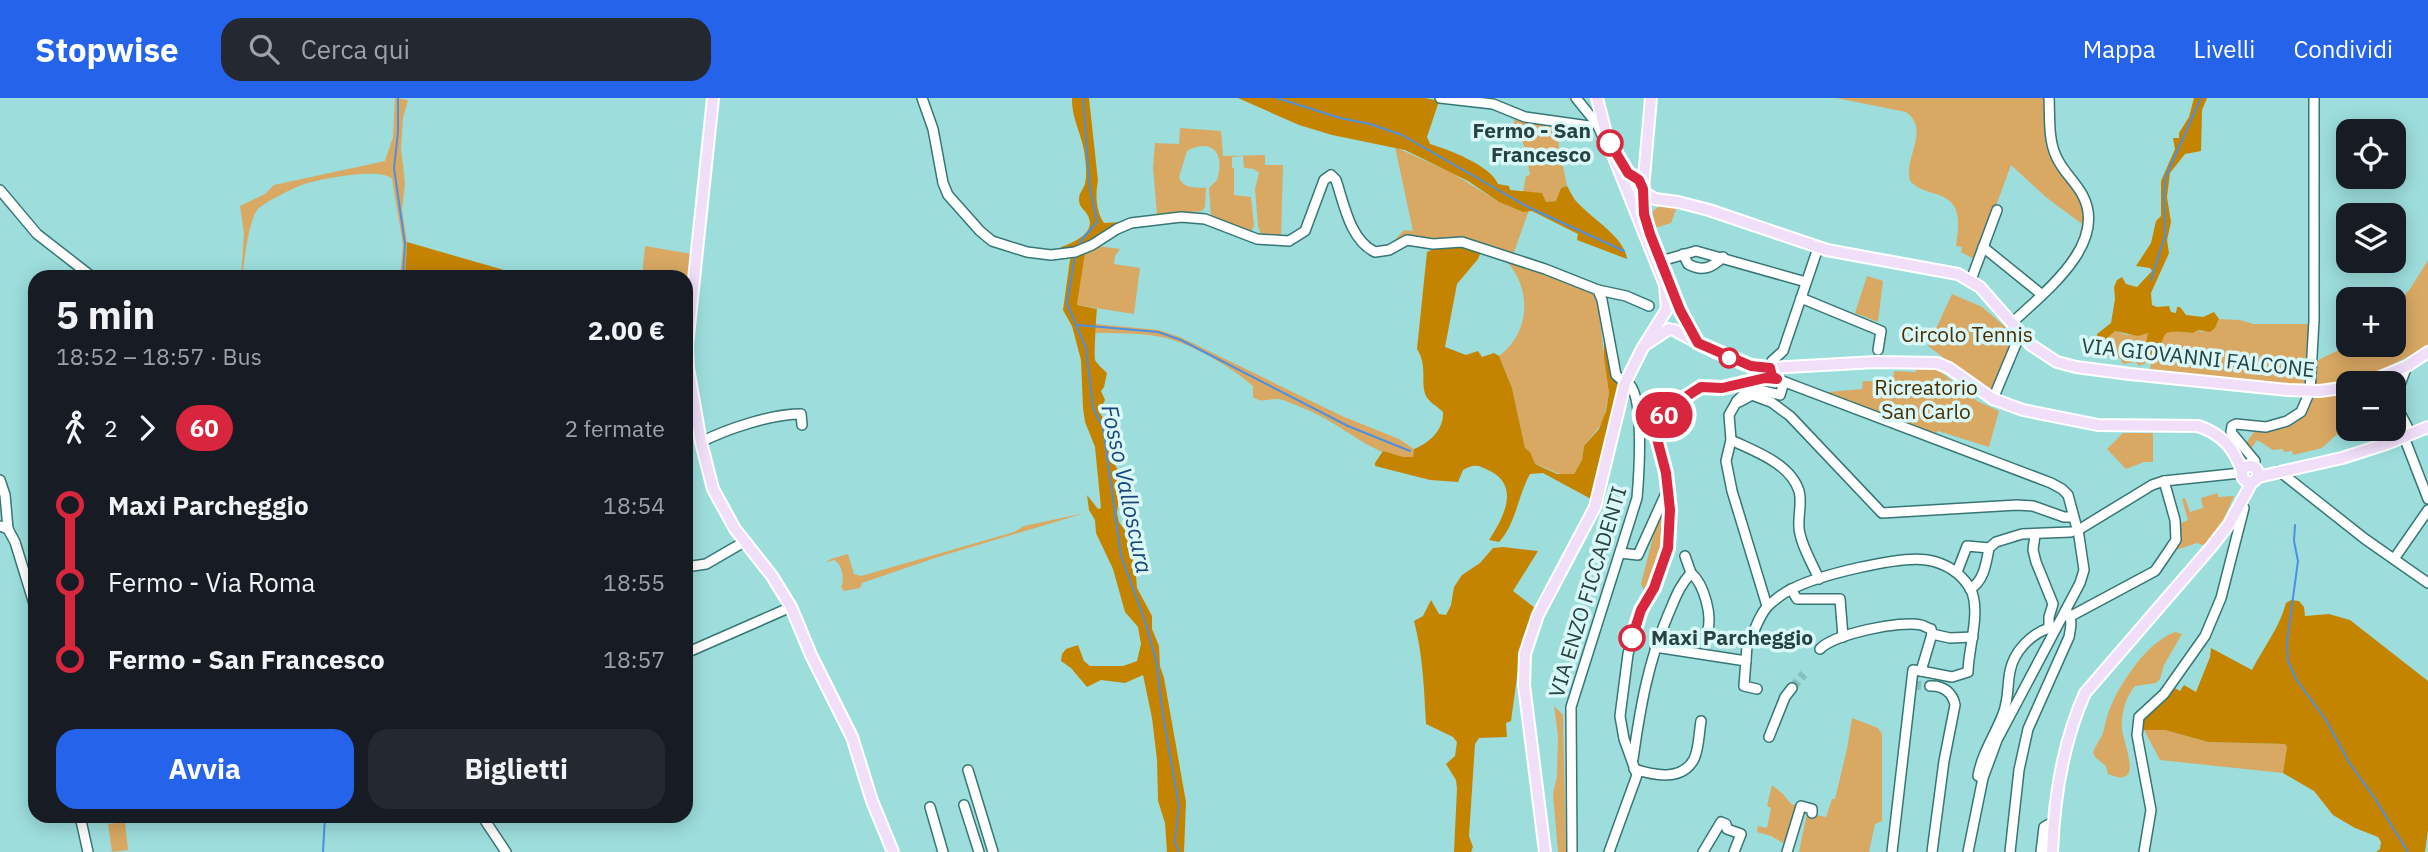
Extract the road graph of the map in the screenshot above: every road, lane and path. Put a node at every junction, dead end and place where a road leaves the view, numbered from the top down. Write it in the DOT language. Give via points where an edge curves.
graph roads {
  1 [pos="713,98"];
  2 [pos="922,98"];
  3 [pos="1440,98"];
  4 [pos="1500,98"];
  5 [pos="1576,98"];
  6 [pos="1597,98"];
  7 [pos="1651,98"];
  8 [pos="2049,98"];
  9 [pos="2314,98"];
  10 [pos="1506,109"];
  11 [pos="1595,121"];
  12 [pos="1645,165"];
  13 [pos="1626,174"];
  14 [pos="0,190"];
  15 [pos="1644,195"];
  16 [pos="1631,202"];
  17 [pos="1665,202"];
  18 [pos="1997,210"];
  19 [pos="1648,227"];
  20 [pos="1983,247"];
  21 [pos="1818,248"];
  22 [pos="1683,254"];
  23 [pos="1723,257"];
  24 [pos="1661,261"];
  25 [pos="83,270"];
  26 [pos="1971,281"];
  27 [pos="1806,282"];
  28 [pos="693,288"];
  29 [pos="1598,290"];
  30 [pos="2041,294"];
  31 [pos="1801,298"];
  32 [pos="1649,306"];
  33 [pos="1664,313"];
  34 [pos="1682,314"];
  35 [pos="2013,322"];
  36 [pos="1672,330"];
  37 [pos="2021,332"];
  38 [pos="1698,343"];
  39 [pos="1642,349"];
  40 [pos="1878,350"];
  41 [pos="2428,352"];
  42 [pos="2407,366"];
  43 [pos="2395,371"];
  44 [pos="2405,371"];
  45 [pos="1767,373"];
  46 [pos="1781,380"];
  47 [pos="1628,384"];
  48 [pos="693,387"];
  49 [pos="2336,388"];
  50 [pos="2310,391"];
  51 [pos="1993,399"];
  52 [pos="1737,401"];
  53 [pos="802,425"];
  54 [pos="2428,427"];
  55 [pos="2407,435"];
  56 [pos="1731,440"];
  57 [pos="701,442"];
  58 [pos="2250,471"];
  59 [pos="2279,471"];
  60 [pos="0,480"];
  61 [pos="2164,481"];
  62 [pos="1667,491"];
  63 [pos="2427,492"];
  64 [pos="2240,501"];
  65 [pos="2428,510"];
  66 [pos="2073,517"];
  67 [pos="4,527"];
  68 [pos="2035,535"];
  69 [pos="744,542"];
  70 [pos="1989,548"];
  71 [pos="1620,553"];
  72 [pos="1685,556"];
  73 [pos="2394,559"];
  74 [pos="693,565"];
  75 [pos="1957,572"];
  76 [pos="1691,573"];
  77 [pos="28,577"];
  78 [pos="1819,579"];
  79 [pos="2428,583"];
  80 [pos="1791,589"];
  81 [pos="1970,589"];
  82 [pos="1767,606"];
  83 [pos="791,607"];
  84 [pos="2069,613"];
  85 [pos="2052,628"];
  86 [pos="1707,633"];
  87 [pos="1932,634"];
  88 [pos="1843,637"];
  89 [pos="1973,638"];
  90 [pos="1655,647"];
  91 [pos="1821,649"];
  92 [pos="693,650"];
  93 [pos="1746,661"];
  94 [pos="1917,671"];
  95 [pos="1930,686"];
  96 [pos="1792,688"];
  97 [pos="1757,689"];
  98 [pos="1701,721"];
  99 [pos="1769,737"];
  100 [pos="1625,739"];
  101 [pos="1635,739"];
  102 [pos="1633,764"];
  103 [pos="968,770"];
  104 [pos="1983,778"];
  105 [pos="964,804"];
  106 [pos="930,807"];
  107 [pos="1812,813"];
  108 [pos="2053,822"];
  109 [pos="82,823"];
  110 [pos="487,823"];
  111 [pos="1613,841"];
  112 [pos="88,852"];
  113 [pos="506,852"];
  114 [pos="893,852"];
  115 [pos="943,852"];
  116 [pos="979,852"];
  117 [pos="992,852"];
  118 [pos="1545,852"];
  119 [pos="1572,852"];
  120 [pos="1609,852"];
  121 [pos="1617,852"];
  122 [pos="1703,852"];
  123 [pos="1734,852"];
  124 [pos="1787,852"];
  125 [pos="1892,852"];
  126 [pos="1932,852"];
  127 [pos="1970,852"];
  128 [pos="2010,852"];
  129 [pos="2041,852"];
  130 [pos="2052,852"];
  131 [pos="2144,852"];
  1 -- 28 [label="main road"];
  2 -- 29 [label="street" via="948,195 980,231 1007,247 1051,255 1074,252 1131,223 1181,217 1205,219 1257,239 1289,241 1305,231 1324,180 1331,175 1356,233 1375,252 1407,240 1455,241"];
  3 -- 10 [label="street"];
  4 -- 10 [label="street"];
  5 -- 11 [label="street"];
  6 -- 11 [label="main road"];
  7 -- 12 [label="main road"];
  8 -- 30 [label="street" via="2053,148 2083,194 2088,223 2080,253"];
  9 -- 50 [label="street"];
  10 -- 11 [label="street" via="1525,117"];
  11 -- 13 [label="street"];
  11 -- 13 [label="main road"];
  12 -- 13 [label="main road"];
  12 -- 15 [label="main road"];
  13 -- 15 [label="main road" via="1639,180"];
  13 -- 16 [label="main road"];
  14 -- 25 [label="street" via="37,234"];
  15 -- 16 [label="main road" via="1637,205"];
  15 -- 17 [label="main road"];
  15 -- 19 [label="main road"];
  16 -- 33 [label="main road" via="1665,285"];
  17 -- 19 [label="main road" via="1651,209"];
  17 -- 21 [label="main road" via="1709,210"];
  18 -- 20 [label="street"];
  19 -- 24 [label="main road"];
  20 -- 26 [label="street"];
  20 -- 30 [label="street"];
  21 -- 26 [label="main road" via="1945,271"];
  21 -- 27 [label="street"];
  22 -- 23 [label="street" via="1696,251"];
  22 -- 23 [label="street" via="1688,264 1701,269 1714,266"];
  22 -- 24 [label="street"];
  23 -- 27 [label="street"];
  24 -- 34 [label="main road"];
  26 -- 35 [label="main road"];
  27 -- 31 [label="street"];
  29 -- 32 [label="street"];
  29 -- 47 [label="street, VIA ENZO FICCADENTI" via="1614,369"];
  30 -- 35 [label="street"];
  31 -- 40 [label="street" via="1881,331"];
  31 -- 45 [label="street" via="1783,351 1772,360"];
  33 -- 34 [label="main road" via="1674,307"];
  33 -- 36 [label="main road" via="1663,325"];
  33 -- 39 [label="main road"];
  34 -- 36 [label="main road" via="1681,326"];
  34 -- 38 [label="main road"];
  35 -- 37 [label="main road"];
  36 -- 38 [label="main road"];
  36 -- 39 [label="main road"];
  37 -- 50 [label="main road, VIA GIOVANNI FALCONE" via="2045,355 2076,367"];
  37 -- 51 [label="street"];
  38 -- 45 [label="main road"];
  39 -- 47 [label="main road"];
  41 -- 42 [label="main road"];
  42 -- 43 [label="main road"];
  42 -- 44 [label="street"];
  45 -- 46 [label="street"];
  45 -- 51 [label="main road" via="1876,362 1937,363"];
  45 -- 62 [label="street" via="1722,388 1701,387 1657,421 1654,427"];
  46 -- 52 [label="street" via="1780,395 1756,389 1746,391"];
  46 -- 66 [label="street" via="2062,488"];
  47 -- 71 [label="street, VIA ENZO FICCADENTI" via="1636,394 1640,461 1637,498"];
  47 -- 118 [label="main road" via="1595,507 1538,615 1525,654 1524,685"];
  48 -- 57 [label="main road"];
  49 -- 50 [label="main road, VIA GIOVANNI FALCONE"];
  50 -- 58 [label="street" via="2301,412 2287,421 2266,427 2232,426"];
  51 -- 58 [label="main road" via="2087,424 2199,426 2220,438"];
  52 -- 56 [label="street" via="1729,415"];
  52 -- 66 [label="street" via="1752,395 1781,409 1882,513 2033,506"];
  53 -- 57 [label="street" via="801,414 785,414"];
  54 -- 55 [label="main road"];
  55 -- 59 [label="main road" via="2342,457"];
  55 -- 63 [label="street"];
  56 -- 78 [label="street" via="1773,461 1793,481 1799,491 1799,532"];
  56 -- 82 [label="street" via="1727,469"];
  57 -- 69 [label="main road" via="713,489"];
  58 -- 59 [label="main road"];
  58 -- 61 [label="street"];
  58 -- 64 [label="main road"];
  59 -- 73 [label="street"];
  60 -- 67 [label="street" via="5,495"];
  61 -- 68 [label="street" via="2076,531"];
  61 -- 84 [label="street" via="2176,540 2155,571"];
  62 -- 71 [label="street" via="1639,555"];
  62 -- 100 [label="street" via="1668,548 1628,654 1620,716"];
  64 -- 108 [label="main road" via="2212,546 2085,693 2076,712"];
  64 -- 131 [label="street" via="2244,508 2241,524 2221,598 2205,636 2164,694 2139,716 2137,734 2151,810"];
  65 -- 73 [label="street"];
  66 -- 84 [label="street" via="2084,570"];
  67 -- 77 [label="street"];
  68 -- 70 [label="street" via="2022,534"];
  68 -- 85 [label="street" via="2036,562 2053,604"];
  69 -- 74 [label="street" via="706,564"];
  69 -- 83 [label="main road"];
  70 -- 75 [label="street" via="1967,546"];
  70 -- 81 [label="street" via="1985,570"];
  71 -- 119 [label="street, VIA ENZO FICCADENTI" via="1571,707"];
  72 -- 76 [label="street"];
  73 -- 79 [label="street"];
  75 -- 78 [label="street" via="1926,559 1905,559"];
  75 -- 81 [label="street"];
  76 -- 86 [label="street" via="1699,581 1709,615"];
  76 -- 90 [label="street" via="1678,589"];
  78 -- 80 [label="street"];
  80 -- 82 [label="street"];
  80 -- 88 [label="street" via="1797,599 1840,599"];
  81 -- 89 [label="street"];
  82 -- 93 [label="street"];
  83 -- 92 [label="street"];
  83 -- 114 [label="main road" via="852,737"];
  84 -- 85 [label="street"];
  84 -- 128 [label="street" via="2069,637 2028,729"];
  85 -- 104 [label="street"];
  85 -- 104 [label="street" via="2034,634 2011,664 2010,691 1978,774"];
  87 -- 88 [label="street" via="1922,625 1909,624"];
  87 -- 89 [label="street"];
  87 -- 94 [label="street"];
  88 -- 91 [label="street"];
  89 -- 94 [label="street" via="1968,672 1952,677"];
  90 -- 93 [label="street"];
  90 -- 101 [label="street"];
  93 -- 97 [label="street" via="1744,686"];
  94 -- 125 [label="street"];
  95 -- 126 [label="street" via="1949,692 1955,705"];
  96 -- 99 [label="street"];
  98 -- 102 [label="street" via="1695,758 1689,766 1665,775"];
  100 -- 101 [label="street"];
  100 -- 102 [label="street"];
  101 -- 102 [label="street"];
  102 -- 111 [label="street" via="1637,775"];
  103 -- 117 [label="street"];
  104 -- 127 [label="street"];
  105 -- 116 [label="street"];
  106 -- 115 [label="street"];
  107 -- 124 [label="street" via="1812,808 1801,806"];
  108 -- 129 [label="street" via="2044,827"];
  108 -- 130 [label="main road"];
  109 -- 112 [label="street"];
  110 -- 113 [label="street"];
  111 -- 120 [label="street"];
  111 -- 121 [label="street"];
  122 -- 123 [label="street" via="1721,822 1741,834"];
}
